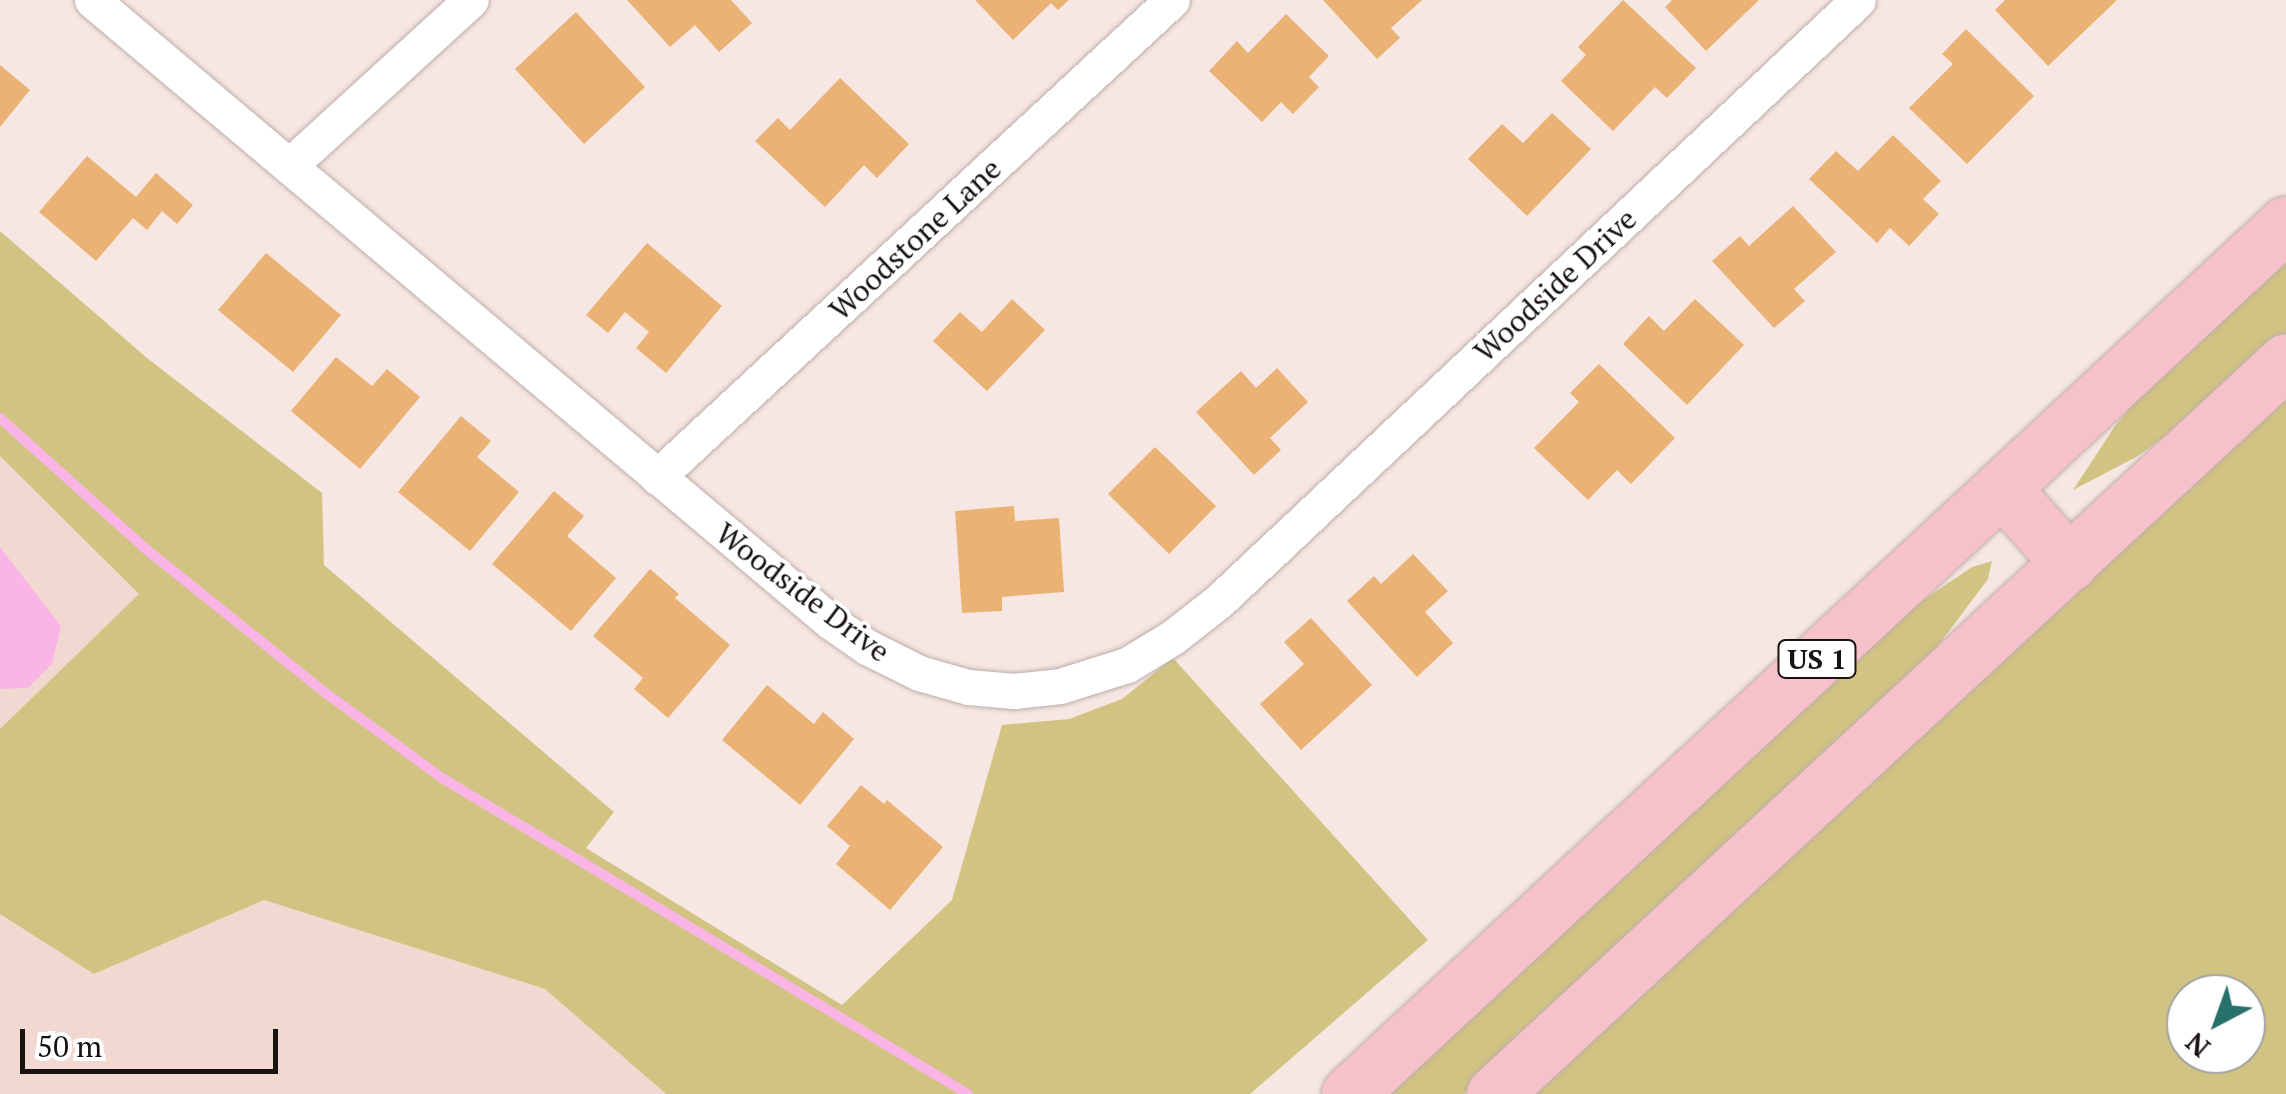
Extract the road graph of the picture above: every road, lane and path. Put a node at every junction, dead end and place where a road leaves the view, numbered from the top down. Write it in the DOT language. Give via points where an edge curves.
graph roads {
  1 [pos="92,0"];
  2 [pos="471,0"];
  3 [pos="1172,0"];
  4 [pos="1858,0"];
  5 [pos="288,166"];
  6 [pos="2286,224"];
  7 [pos="2286,361"];
  8 [pos="658,477"];
  9 [pos="2002,488"];
  10 [pos="2069,563"];
  11 [pos="1349,1094"];
  12 [pos="1494,1094"];
  1 -- 5 [label="street, Woodside Drive"];
  2 -- 5 [label="street"];
  3 -- 8 [label="street, Woodstone Lane"];
  4 -- 8 [label="street, Woodside Drive" via="1219,601 1151,652 1106,674 1014,691 968,686 902,666 832,622"];
  5 -- 8 [label="street, Woodside Drive"];
  6 -- 9 [label="main road, US 1"];
  7 -- 10 [label="main road"];
  9 -- 10 [label="main road"];
  9 -- 11 [label="main road, US 1"];
  10 -- 12 [label="main road"];
}
